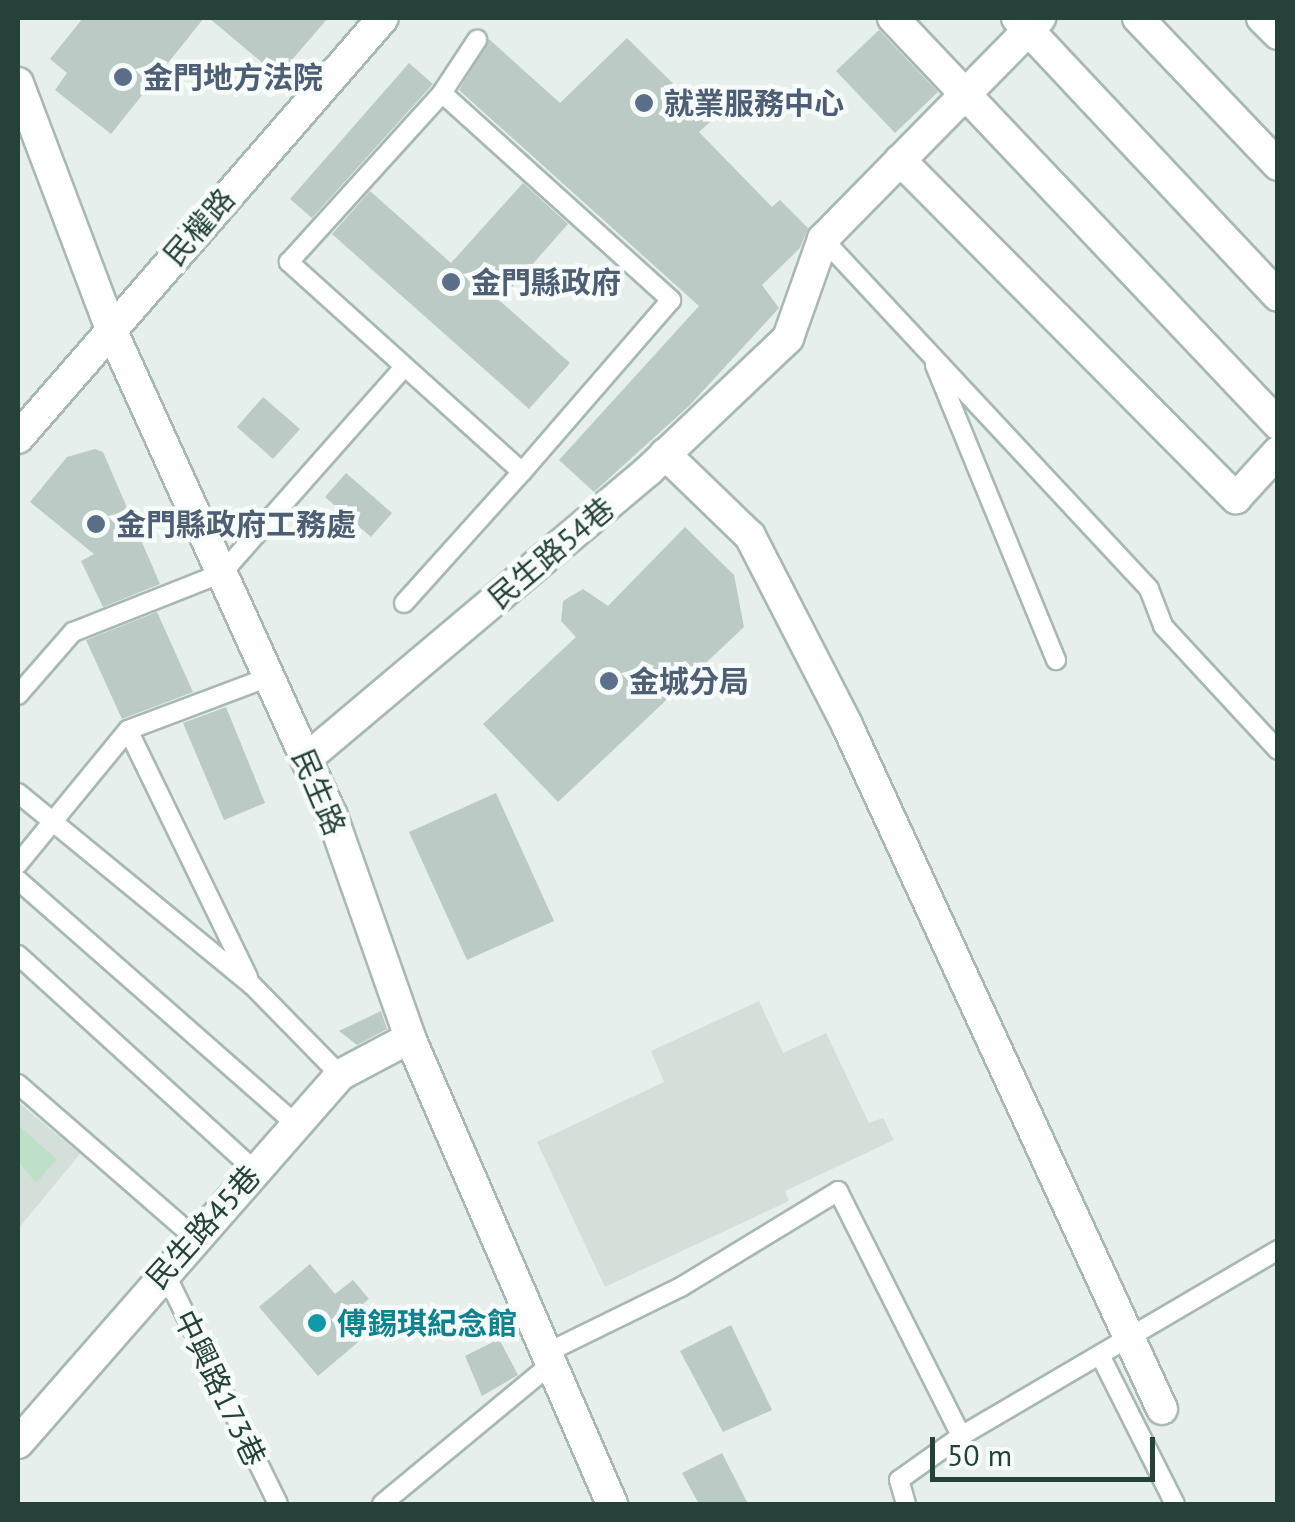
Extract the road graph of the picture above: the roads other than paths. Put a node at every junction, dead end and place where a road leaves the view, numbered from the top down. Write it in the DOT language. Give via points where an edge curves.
graph roads {
  1 [pos="383,18"];
  2 [pos="892,18"];
  3 [pos="1138,18"];
  4 [pos="1262,18"];
  5 [pos="1028,22"];
  6 [pos="1278,34"];
  7 [pos="477,40"];
  8 [pos="18,83"];
  9 [pos="442,93"];
  10 [pos="965,94"];
  11 [pos="900,160"];
  12 [pos="1278,164"];
  13 [pos="823,238"];
  14 [pos="1278,296"];
  15 [pos="110,328"];
  16 [pos="930,355"];
  17 [pos="404,368"];
  18 [pos="1278,424"];
  19 [pos="18,438"];
  20 [pos="1278,452"];
  21 [pos="666,454"];
  22 [pos="522,472"];
  23 [pos="222,573"];
  24 [pos="404,603"];
  25 [pos="1056,660"];
  26 [pos="268,676"];
  27 [pos="18,695"];
  28 [pos="128,730"];
  29 [pos="1278,750"];
  30 [pos="306,760"];
  31 [pos="18,793"];
  32 [pos="52,822"];
  33 [pos="18,864"];
  34 [pos="18,880"];
  35 [pos="18,955"];
  36 [pos="252,985"];
  37 [pos="410,1038"];
  38 [pos="340,1075"];
  39 [pos="18,1084"];
  40 [pos="296,1124"];
  41 [pos="254,1170"];
  42 [pos="194,1237"];
  43 [pos="1278,1250"];
  44 [pos="164,1270"];
  45 [pos="1127,1339"];
  46 [pos="1100,1355"];
  47 [pos="547,1359"];
  48 [pos="1162,1408"];
  49 [pos="961,1436"];
  50 [pos="18,1443"];
  51 [pos="278,1504"];
  52 [pos="382,1504"];
  53 [pos="612,1504"];
  54 [pos="906,1504"];
  55 [pos="1175,1504"];
  1 -- 15 [label="street, 民權路"];
  2 -- 10 [label="street"];
  3 -- 12 [label="street"];
  4 -- 6 [label="street"];
  5 -- 10 [label="street"];
  5 -- 14 [label="street"];
  7 -- 9 [label="lane"];
  8 -- 15 [label="street, 民生路"];
  9 -- 17 [label="lane" via="289,262 341,322"];
  9 -- 22 [label="lane" via="671,300 622,343"];
  10 -- 11 [label="street"];
  10 -- 18 [label="street"];
  11 -- 13 [label="street"];
  11 -- 20 [label="street" via="1236,498"];
  13 -- 16 [label="lane"];
  13 -- 21 [label="street, 民生路54巷" via="788,338"];
  15 -- 19 [label="street, 民權路"];
  15 -- 23 [label="street, 民生路"];
  16 -- 25 [label="lane"];
  16 -- 29 [label="lane" via="1148,589 1163,626"];
  17 -- 22 [label="lane" via="452,422"];
  17 -- 23 [label="lane"];
  21 -- 30 [label="street, 民生路54巷"];
  21 -- 45 [label="street" via="750,536 847,726"];
  22 -- 24 [label="lane"];
  23 -- 26 [label="street, 民生路"];
  23 -- 27 [label="lane" via="72,632"];
  26 -- 28 [label="lane"];
  26 -- 30 [label="street, 民生路"];
  28 -- 32 [label="lane"];
  28 -- 36 [label="lane"];
  30 -- 37 [label="street, 民生路"];
  31 -- 32 [label="lane"];
  32 -- 33 [label="lane"];
  32 -- 36 [label="lane"];
  34 -- 40 [label="lane"];
  35 -- 41 [label="lane"];
  36 -- 38 [label="lane"];
  37 -- 38 [label="street, 民生路45巷"];
  37 -- 47 [label="street, 民生路"];
  38 -- 40 [label="street, 民生路45巷"];
  39 -- 42 [label="lane"];
  40 -- 41 [label="street, 民生路45巷"];
  41 -- 42 [label="street, 民生路45巷"];
  42 -- 44 [label="street, 民生路45巷"];
  43 -- 45 [label="lane"];
  44 -- 50 [label="street, 民生路45巷"];
  44 -- 51 [label="lane, 中興路173巷"];
  45 -- 46 [label="lane"];
  45 -- 48 [label="street"];
  46 -- 49 [label="lane"];
  46 -- 55 [label="lane"];
  47 -- 49 [label="lane" via="682,1287 838,1191"];
  47 -- 52 [label="lane"];
  47 -- 53 [label="street, 民生路"];
  49 -- 54 [label="lane" via="900,1480"];
}
